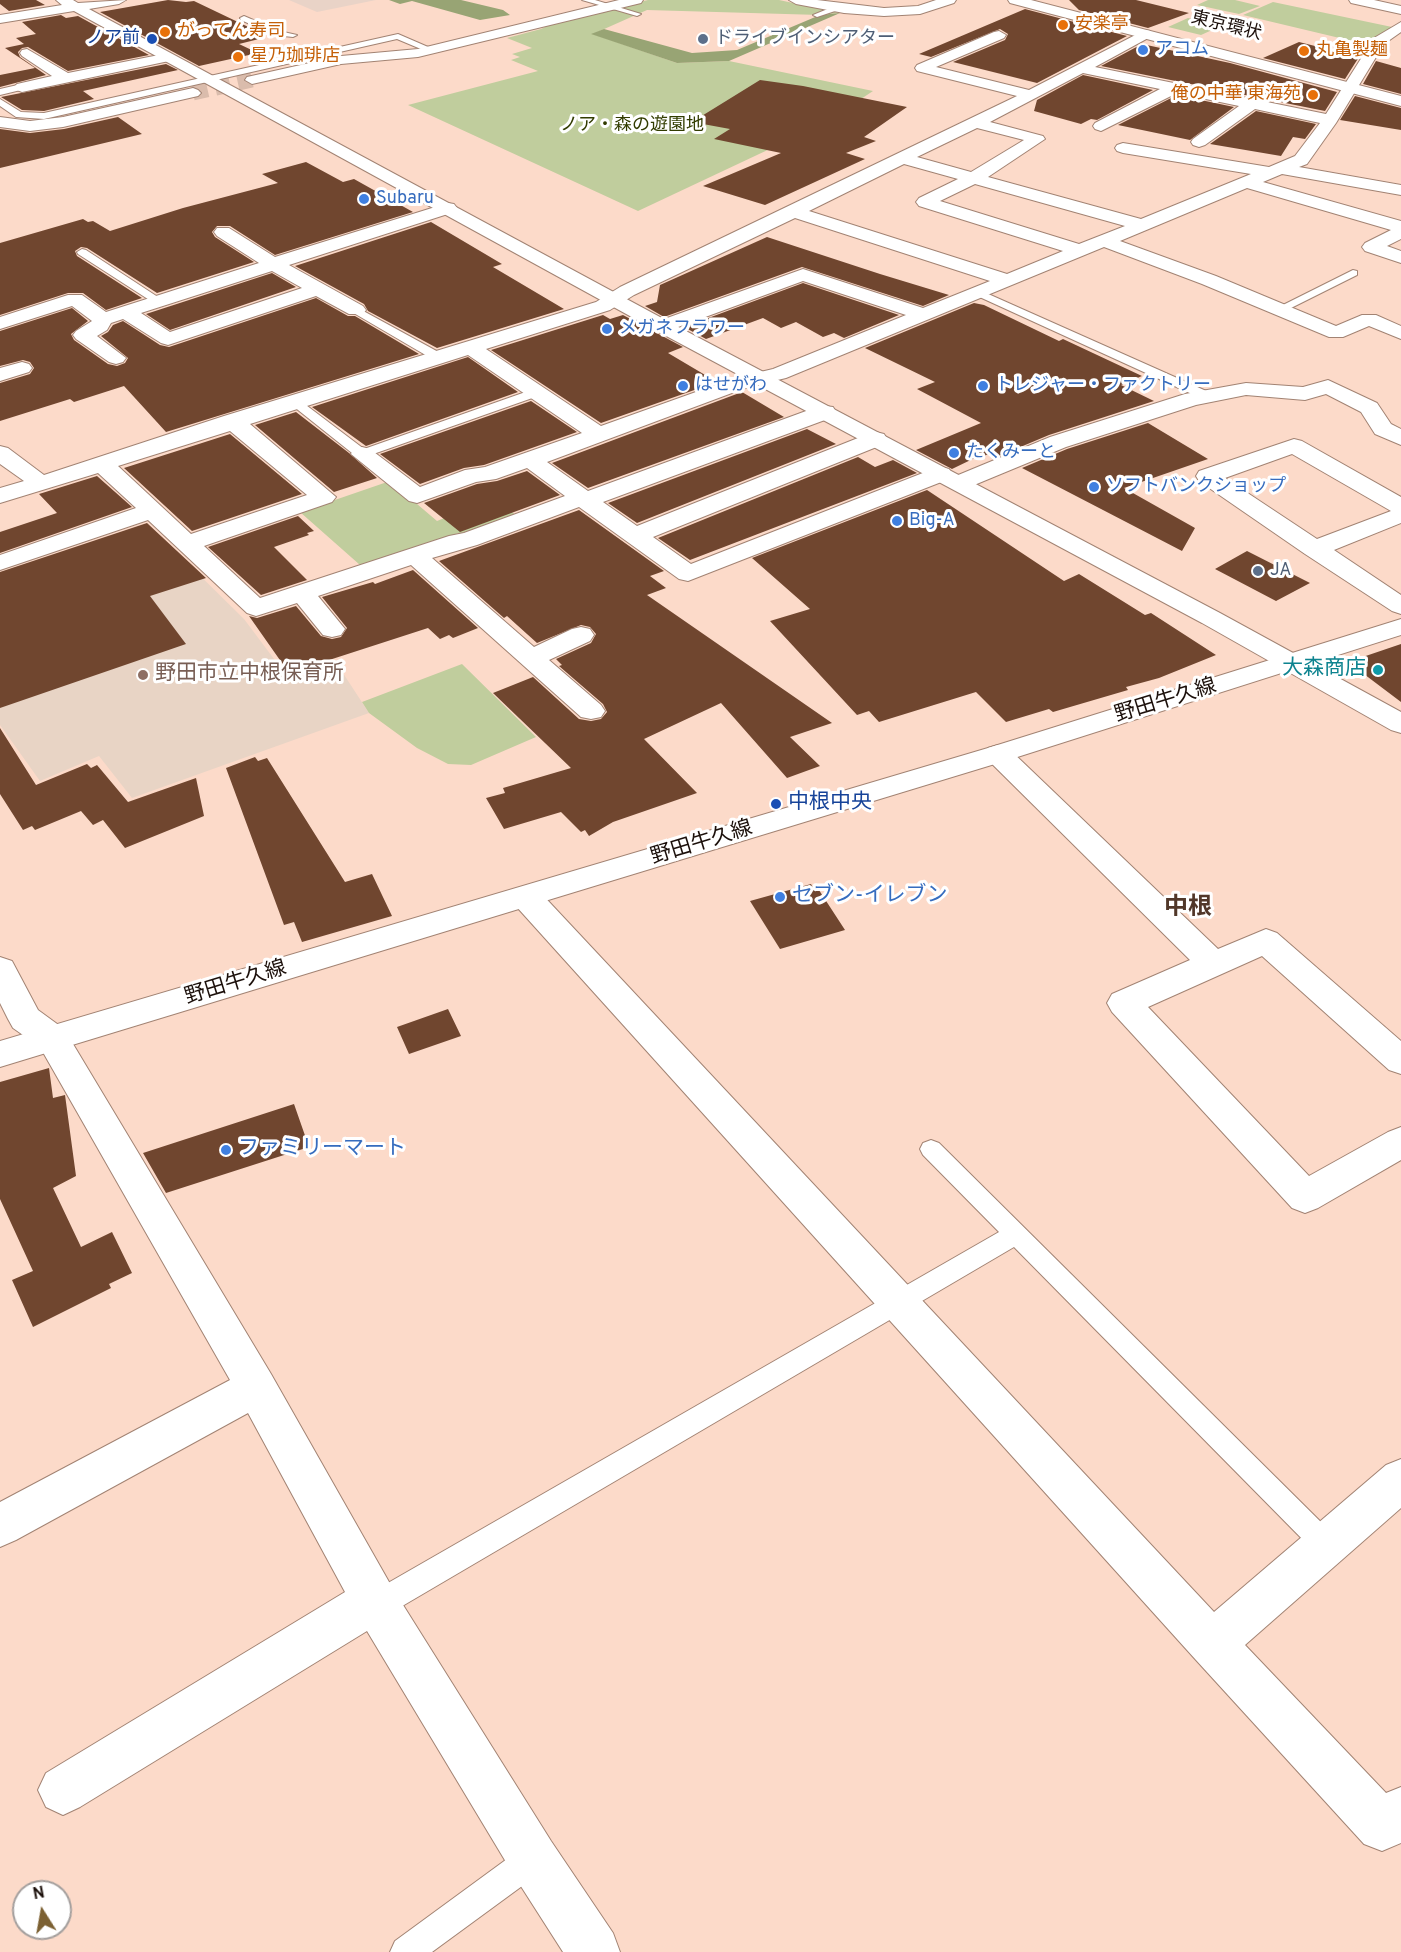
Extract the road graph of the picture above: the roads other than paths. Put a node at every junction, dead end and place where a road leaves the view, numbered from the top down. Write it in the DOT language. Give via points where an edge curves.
graph roads {
  1 [pos="119,0"];
  2 [pos="586,0"];
  3 [pos="796,0"];
  4 [pos="949,0"];
  5 [pos="1015,0"];
  6 [pos="1042,0"];
  7 [pos="1356,0"];
  8 [pos="68,3"];
  9 [pos="612,6"];
  10 [pos="637,7"];
  11 [pos="835,8"];
  12 [pos="1401,10"];
  13 [pos="817,15"];
  14 [pos="244,18"];
  15 [pos="0,19"];
  16 [pos="1401,26"];
  17 [pos="1145,34"];
  18 [pos="293,35"];
  19 [pos="999,35"];
  20 [pos="1378,41"];
  21 [pos="1401,43"];
  22 [pos="431,50"];
  23 [pos="27,53"];
  24 [pos="956,53"];
  25 [pos="169,57"];
  26 [pos="979,59"];
  27 [pos="1080,68"];
  28 [pos="1037,73"];
  29 [pos="65,78"];
  30 [pos="1060,79"];
  31 [pos="211,80"];
  32 [pos="252,80"];
  33 [pos="1352,84"];
  34 [pos="22,87"];
  35 [pos="1174,88"];
  36 [pos="0,92"];
  37 [pos="1401,92"];
  38 [pos="193,93"];
  39 [pos="1031,94"];
  40 [pos="0,102"];
  41 [pos="1401,102"];
  42 [pos="1253,103"];
  43 [pos="1330,120"];
  44 [pos="0,122"];
  45 [pos="973,122"];
  46 [pos="1101,126"];
  47 [pos="1199,142"];
  48 [pos="1124,148"];
  49 [pos="901,158"];
  50 [pos="1273,170"];
  51 [pos="974,178"];
  52 [pos="1245,182"];
  53 [pos="1401,190"];
  54 [pos="448,208"];
  55 [pos="794,212"];
  56 [pos="1143,225"];
  57 [pos="1401,227"];
  58 [pos="223,232"];
  59 [pos="1401,232"];
  60 [pos="1104,241"];
  61 [pos="1082,251"];
  62 [pos="82,252"];
  63 [pos="1401,257"];
  64 [pos="273,264"];
  65 [pos="1353,273"];
  66 [pos="1008,280"];
  67 [pos="58,288"];
  68 [pos="318,289"];
  69 [pos="977,292"];
  70 [pos="75,300"];
  71 [pos="614,300"];
  72 [pos="158,301"];
  73 [pos="356,310"];
  74 [pos="1279,310"];
  75 [pos="126,312"];
  76 [pos="922,314"];
  77 [pos="103,319"];
  78 [pos="0,323"];
  79 [pos="663,326"];
  80 [pos="1401,333"];
  81 [pos="469,347"];
  82 [pos="438,357"];
  83 [pos="116,358"];
  84 [pos="22,368"];
  85 [pos="0,375"];
  86 [pos="759,378"];
  87 [pos="534,393"];
  88 [pos="1209,397"];
  89 [pos="294,402"];
  90 [pos="825,412"];
  91 [pos="232,422"];
  92 [pos="598,434"];
  93 [pos="1401,438"];
  94 [pos="876,439"];
  95 [pos="0,453"];
  96 [pos="362,454"];
  97 [pos="530,459"];
  98 [pos="102,464"];
  99 [pos="950,478"];
  100 [pos="41,483"];
  101 [pos="0,496"];
  102 [pos="583,499"];
  103 [pos="1401,507"];
  104 [pos="150,511"];
  105 [pos="1401,515"];
  106 [pos="637,535"];
  107 [pos="187,544"];
  108 [pos="1314,549"];
  109 [pos="415,555"];
  110 [pos="0,563"];
  111 [pos="301,592"];
  112 [pos="1401,606"];
  113 [pos="1401,627"];
  114 [pos="332,629"];
  115 [pos="581,634"];
  116 [pos="531,658"];
  117 [pos="1289,663"];
  118 [pos="591,711"];
  119 [pos="1401,724"];
  120 [pos="998,754"];
  121 [pos="526,897"];
  122 [pos="1214,964"];
  123 [pos="0,969"];
  124 [pos="52,1038"];
  125 [pos="0,1054"];
  126 [pos="1401,1062"];
  127 [pos="1401,1142"];
  128 [pos="931,1149"];
  129 [pos="1016,1234"];
  130 [pos="899,1304"];
  131 [pos="256,1387"];
  132 [pos="1401,1480"];
  133 [pos="0,1525"];
  134 [pos="1326,1545"];
  135 [pos="377,1605"];
  136 [pos="1212,1644"];
  137 [pos="63,1790"];
  138 [pos="1401,1812"];
  139 [pos="532,1859"];
  140 [pos="406,1952"];
  141 [pos="594,1952"];
  1 -- 8 [label="main road"];
  2 -- 9 [label="lane"];
  3 -- 11 [label="main road"];
  4 -- 11 [label="main road" via="906,12"];
  5 -- 17 [label="main road, 東京環状"];
  6 -- 33 [label="main road, 東京環状"];
  7 -- 12 [label="main road"];
  8 -- 15 [label="main road"];
  8 -- 25 [label="main road"];
  9 -- 10 [label="main road"];
  9 -- 22 [label="main road"];
  11 -- 13 [label="lane"];
  14 -- 18 [label="lane" via="277,33"];
  16 -- 20 [label="main road"];
  17 -- 27 [label="main road"];
  17 -- 33 [label="main road, 東京環状"];
  19 -- 24 [label="main road"];
  20 -- 21 [label="main road"];
  20 -- 33 [label="main road"];
  22 -- 31 [label="lane" via="398,36"];
  22 -- 32 [label="main road" via="340,60"];
  23 -- 29 [label="main road"];
  24 -- 26 [label="main road"];
  24 -- 39 [label="main road" via="922,68"];
  25 -- 29 [label="main road"];
  25 -- 31 [label="main road"];
  27 -- 30 [label="main road"];
  27 -- 35 [label="main road"];
  28 -- 30 [label="main road"];
  29 -- 34 [label="main road"];
  30 -- 39 [label="main road"];
  31 -- 40 [label="lane" via="44,116 19,115"];
  31 -- 54 [label="main road"];
  33 -- 37 [label="main road, 東京環状"];
  33 -- 41 [label="main road, 東京環状"];
  33 -- 43 [label="main road"];
  34 -- 36 [label="lane"];
  35 -- 42 [label="main road"];
  35 -- 46 [label="main road"];
  38 -- 44 [label="main road" via="44,125"];
  39 -- 45 [label="main road"];
  42 -- 43 [label="main road"];
  42 -- 47 [label="main road"];
  43 -- 50 [label="main road" via="1301,160"];
  45 -- 49 [label="main road"];
  45 -- 51 [label="main road" via="1037,139"];
  48 -- 50 [label="main road"];
  49 -- 51 [label="main road"];
  49 -- 55 [label="main road"];
  50 -- 52 [label="main road"];
  50 -- 53 [label="main road"];
  51 -- 56 [label="main road"];
  51 -- 61 [label="main road" via="925,202"];
  52 -- 56 [label="main road"];
  52 -- 57 [label="main road"];
  54 -- 64 [label="main road"];
  54 -- 71 [label="main road"];
  55 -- 66 [label="main road"];
  55 -- 71 [label="main road"];
  56 -- 60 [label="main road"];
  58 -- 64 [label="main road"];
  59 -- 63 [label="main road" via="1371,247"];
  60 -- 61 [label="main road"];
  60 -- 74 [label="main road"];
  61 -- 66 [label="main road"];
  62 -- 72 [label="lane"];
  64 -- 68 [label="main road"];
  64 -- 72 [label="main road"];
  65 -- 74 [label="lane"];
  66 -- 69 [label="main road"];
  67 -- 70 [label="main road"];
  68 -- 73 [label="main road"];
  68 -- 75 [label="main road" via="168,339"];
  69 -- 76 [label="main road"];
  69 -- 88 [label="lane"];
  70 -- 77 [label="main road"];
  70 -- 78 [label="main road"];
  71 -- 79 [label="main road"];
  71 -- 81 [label="main road"];
  72 -- 75 [label="main road"];
  73 -- 82 [label="lane"];
  74 -- 80 [label="main road" via="1336,333 1368,319"];
  75 -- 77 [label="main road"];
  76 -- 79 [label="main road" via="803,275"];
  76 -- 86 [label="main road" via="779,374"];
  77 -- 83 [label="main road" via="100,326 83,334"];
  79 -- 86 [label="main road"];
  81 -- 82 [label="main road"];
  81 -- 87 [label="main road"];
  82 -- 89 [label="main road"];
  84 -- 85 [label="main road"];
  86 -- 90 [label="main road"];
  86 -- 92 [label="main road"];
  87 -- 92 [label="main road"];
  87 -- 96 [label="lane"];
  88 -- 93 [label="main road" via="1246,389 1305,394 1328,386 1369,408 1383,429"];
  88 -- 99 [label="main road"];
  89 -- 91 [label="main road"];
  89 -- 96 [label="lane"];
  90 -- 94 [label="main road"];
  90 -- 102 [label="main road"];
  91 -- 98 [label="main road"];
  91 -- 107 [label="main road" via="324,497"];
  92 -- 97 [label="main road"];
  94 -- 99 [label="main road"];
  94 -- 106 [label="main road"];
  95 -- 100 [label="main road"];
  96 -- 97 [label="main road" via="417,496"];
  97 -- 102 [label="main road"];
  98 -- 100 [label="main road"];
  98 -- 104 [label="main road"];
  99 -- 106 [label="main road" via="688,574"];
  99 -- 117 [label="main road"];
  100 -- 101 [label="main road"];
  102 -- 106 [label="main road"];
  102 -- 109 [label="main road"];
  103 -- 108 [label="main road" via="1304,442 1206,476"];
  104 -- 107 [label="main road"];
  104 -- 110 [label="main road"];
  105 -- 108 [label="main road"];
  107 -- 111 [label="main road" via="256,608"];
  108 -- 112 [label="main road"];
  109 -- 111 [label="main road"];
  109 -- 116 [label="main road"];
  111 -- 114 [label="main road"];
  113 -- 117 [label="main road, 野田牛久線"];
  115 -- 116 [label="main road"];
  116 -- 118 [label="main road"];
  117 -- 119 [label="main road"];
  117 -- 120 [label="main road, 野田牛久線"];
  120 -- 121 [label="main road, 野田牛久線"];
  120 -- 122 [label="main road"];
  121 -- 124 [label="main road, 野田牛久線"];
  121 -- 130 [label="main road"];
  122 -- 126 [label="main road" via="1266,941"];
  122 -- 127 [label="main road" via="1124,1003 1305,1197"];
  123 -- 124 [label="main road" via="26,1019"];
  124 -- 125 [label="main road, 野田牛久線"];
  124 -- 131 [label="main road"];
  128 -- 129 [label="lane"];
  129 -- 130 [label="lane"];
  129 -- 134 [label="lane"];
  130 -- 135 [label="lane"];
  130 -- 136 [label="main road"];
  131 -- 133 [label="main road"];
  131 -- 135 [label="main road"];
  132 -- 134 [label="main road"];
  134 -- 136 [label="main road"];
  135 -- 137 [label="main road" via="351,1612"];
  135 -- 139 [label="main road"];
  136 -- 138 [label="main road" via="1383,1826"];
  139 -- 140 [label="lane"];
  139 -- 141 [label="main road"];
}
